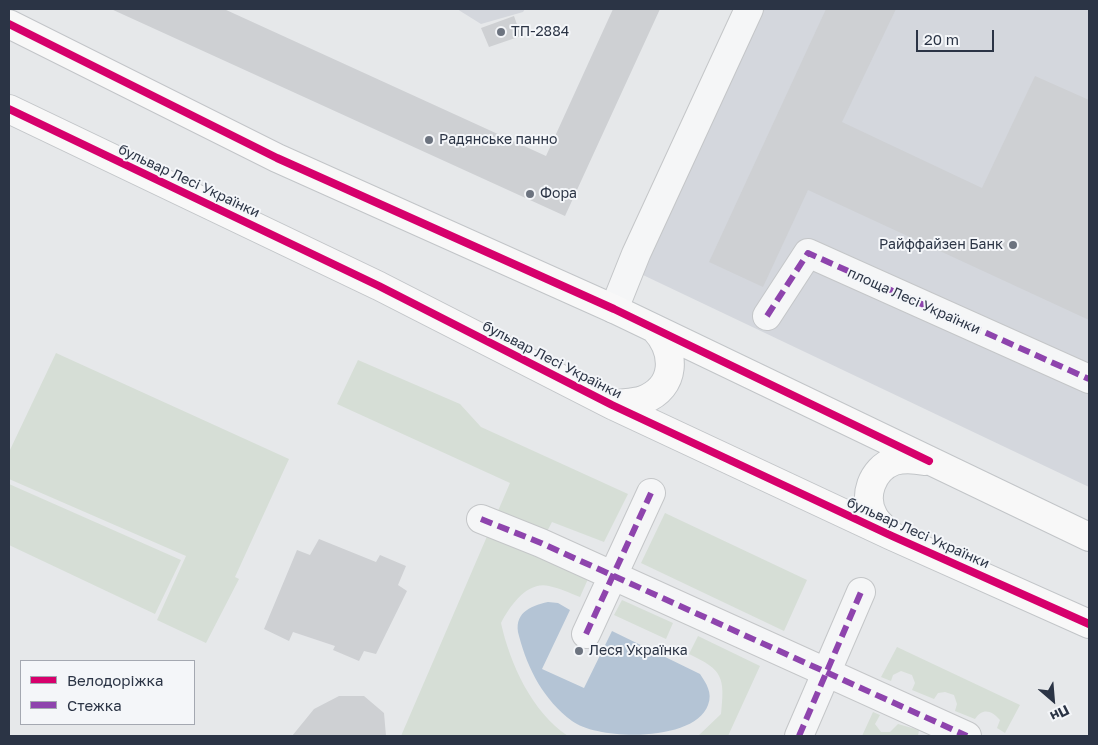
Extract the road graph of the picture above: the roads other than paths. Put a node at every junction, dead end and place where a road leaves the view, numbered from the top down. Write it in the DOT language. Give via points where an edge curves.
graph roads {
  1 [pos="749,9"];
  2 [pos="9,24"];
  3 [pos="9,109"];
  4 [pos="614,309"];
  5 [pos="767,316"];
  6 [pos="655,329"];
  7 [pos="1089,379"];
  8 [pos="612,405"];
  9 [pos="929,462"];
  10 [pos="651,493"];
  11 [pos="481,519"];
  12 [pos="892,536"];
  13 [pos="1089,537"];
  14 [pos="614,576"];
  15 [pos="861,592"];
  16 [pos="1089,624"];
  17 [pos="586,634"];
  18 [pos="826,672"];
  19 [pos="799,736"];
  20 [pos="967,736"];
  1 -- 4 [label="street"];
  2 -- 4 [label="main road" via="277,158"];
  3 -- 8 [label="main road, бульвар Лесі Українки" via="370,282"];
  4 -- 6 [label="main road"];
  5 -- 7 [label="street, площа Лесі Українки" via="808,253"];
  6 -- 8 [label="main road" via="670,354 666,379 655,394 642,400"];
  6 -- 9 [label="main road"];
  8 -- 12 [label="main road, бульвар Лесі Українки"];
  9 -- 12 [label="main road" via="904,459 892,462 876,475 869,502 873,516"];
  9 -- 13 [label="main road"];
  10 -- 14 [label="street"];
  11 -- 14 [label="street"];
  12 -- 16 [label="main road, бульвар Лесі Українки"];
  14 -- 17 [label="street"];
  14 -- 18 [label="street"];
  15 -- 18 [label="street"];
  18 -- 19 [label="street"];
  18 -- 20 [label="street"];
}
